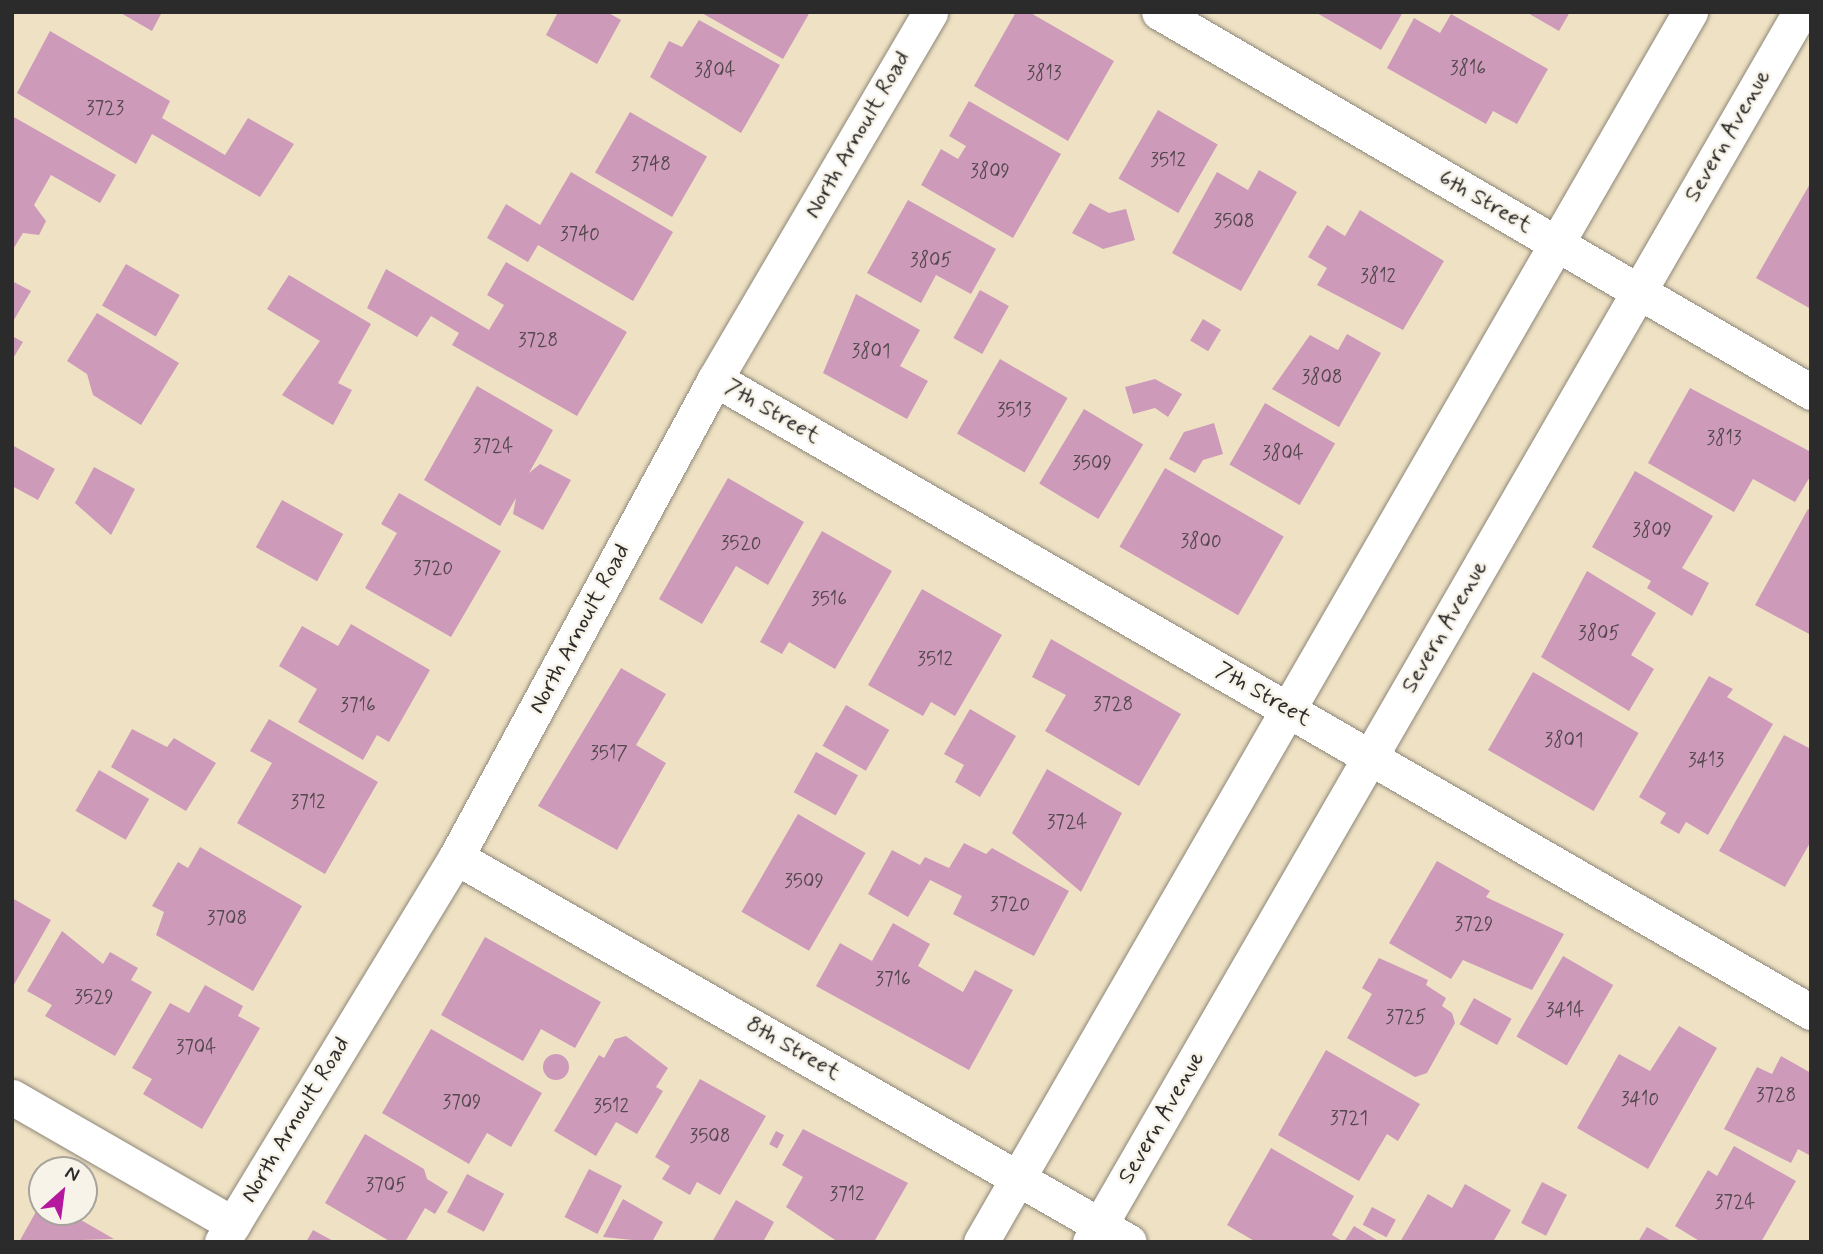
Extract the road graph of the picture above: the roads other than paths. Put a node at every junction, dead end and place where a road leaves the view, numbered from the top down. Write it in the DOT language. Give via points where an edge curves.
graph roads {
  1 [pos="930,12"];
  2 [pos="1159,12"];
  3 [pos="1690,12"];
  4 [pos="1800,12"];
  5 [pos="1557,244"];
  6 [pos="1638,292"];
  7 [pos="715,379"];
  8 [pos="1811,392"];
  9 [pos="1288,710"];
  10 [pos="1370,757"];
  11 [pos="456,857"];
  12 [pos="1811,1012"];
  13 [pos="12,1097"];
  14 [pos="1018,1177"];
  15 [pos="227,1233"];
  16 [pos="1106,1236"];
  17 [pos="981,1242"];
  1 -- 7 [label="street, North Arnoult Road"];
  2 -- 5 [label="street, 6th Street"];
  3 -- 5 [label="street"];
  4 -- 6 [label="street, Severn Avenue"];
  5 -- 6 [label="street, 6th Street"];
  5 -- 9 [label="street"];
  6 -- 8 [label="street, 6th Street"];
  6 -- 10 [label="street, Severn Avenue"];
  7 -- 9 [label="street, 7th Street"];
  7 -- 11 [label="street, North Arnoult Road"];
  9 -- 10 [label="street, 7th Street"];
  9 -- 14 [label="street"];
  10 -- 12 [label="street, 7th Street"];
  10 -- 16 [label="street, Severn Avenue"];
  11 -- 14 [label="street, 8th Street"];
  11 -- 15 [label="street, North Arnoult Road"];
  13 -- 15 [label="street"];
  14 -- 16 [label="street, 8th Street"];
  14 -- 17 [label="street"];
}
